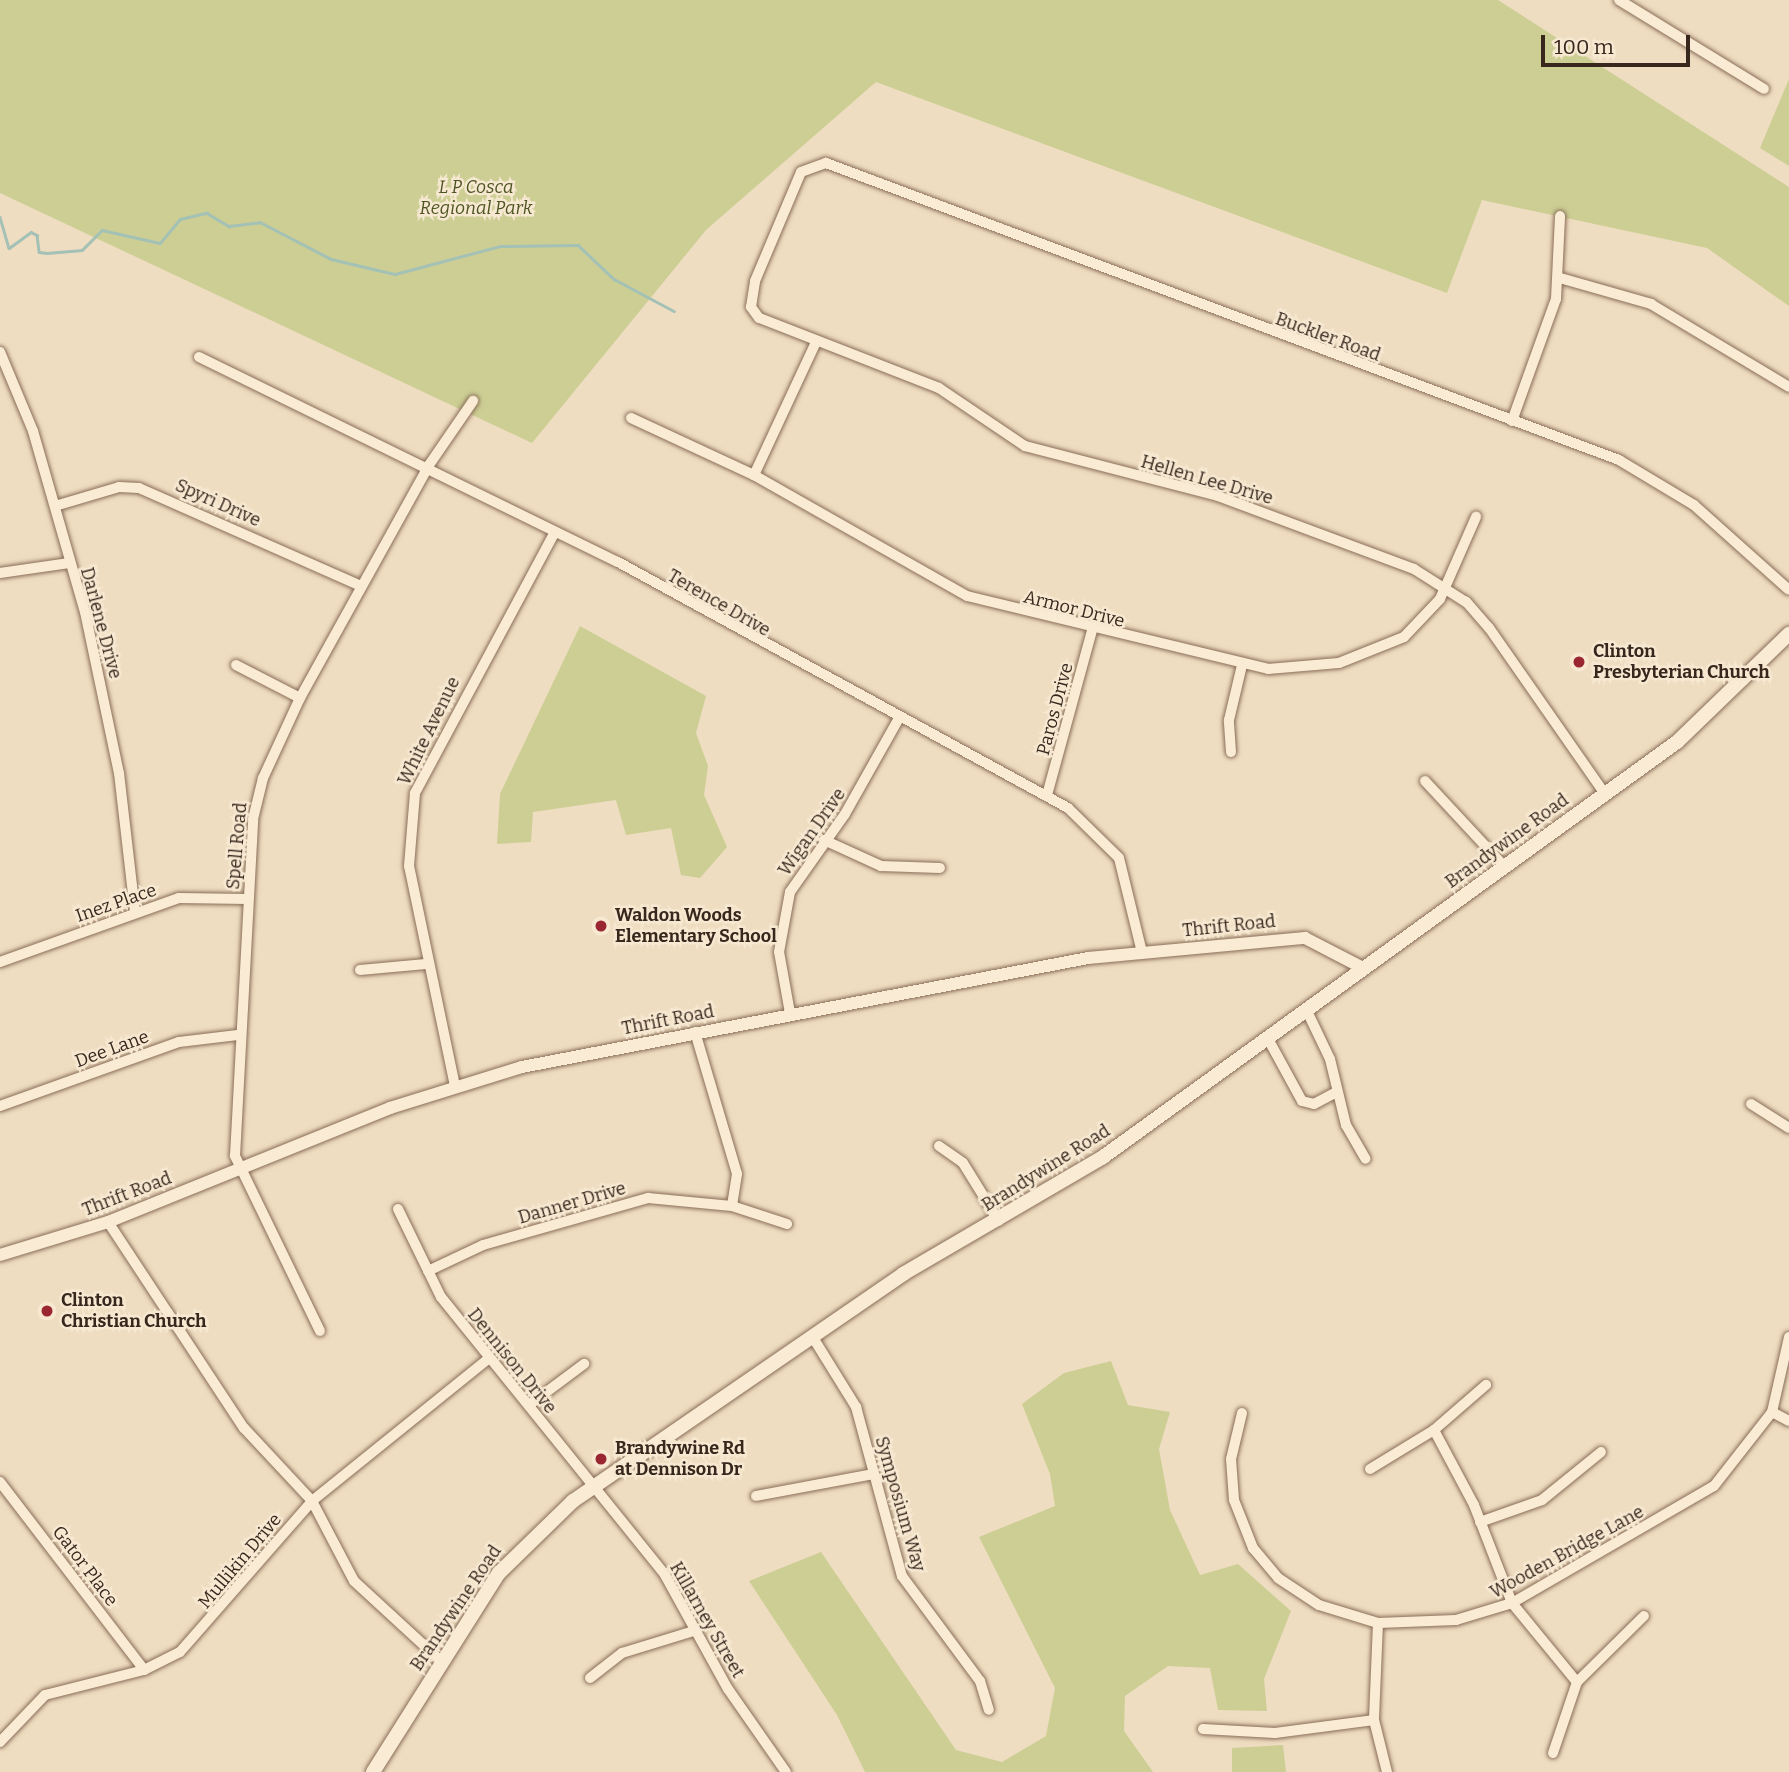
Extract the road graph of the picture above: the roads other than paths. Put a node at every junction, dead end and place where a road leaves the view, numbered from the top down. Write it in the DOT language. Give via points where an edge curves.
graph roads {
  1 [pos="1619,0"];
  2 [pos="1764,89"];
  3 [pos="1560,216"];
  4 [pos="1560,278"];
  5 [pos="755,281"];
  6 [pos="816,342"];
  7 [pos="0,352"];
  8 [pos="199,357"];
  9 [pos="1789,387"];
  10 [pos="473,401"];
  11 [pos="631,418"];
  12 [pos="1512,421"];
  13 [pos="429,465"];
  14 [pos="754,475"];
  15 [pos="55,506"];
  16 [pos="1476,517"];
  17 [pos="555,532"];
  18 [pos="69,563"];
  19 [pos="0,573"];
  20 [pos="361,586"];
  21 [pos="1446,588"];
  22 [pos="1789,590"];
  23 [pos="1092,630"];
  24 [pos="1789,634"];
  25 [pos="236,665"];
  26 [pos="1242,665"];
  27 [pos="300,698"];
  28 [pos="899,718"];
  29 [pos="1231,752"];
  30 [pos="1425,781"];
  31 [pos="1605,794"];
  32 [pos="1047,795"];
  33 [pos="824,839"];
  34 [pos="1505,867"];
  35 [pos="940,868"];
  36 [pos="248,899"];
  37 [pos="135,911"];
  38 [pos="1142,953"];
  39 [pos="0,962"];
  40 [pos="426,964"];
  41 [pos="1363,968"];
  42 [pos="360,970"];
  43 [pos="1306,1009"];
  44 [pos="790,1013"];
  45 [pos="695,1032"];
  46 [pos="238,1035"];
  47 [pos="1267,1037"];
  48 [pos="455,1086"];
  49 [pos="1335,1093"];
  50 [pos="1751,1104"];
  51 [pos="0,1106"];
  52 [pos="1789,1128"];
  53 [pos="939,1146"];
  54 [pos="1366,1159"];
  55 [pos="239,1169"];
  56 [pos="732,1206"];
  57 [pos="398,1209"];
  58 [pos="999,1221"];
  59 [pos="108,1222"];
  60 [pos="787,1224"];
  61 [pos="0,1255"];
  62 [pos="428,1270"];
  63 [pos="320,1331"];
  64 [pos="812,1336"];
  65 [pos="1789,1337"];
  66 [pos="487,1360"];
  67 [pos="584,1364"];
  68 [pos="1486,1385"];
  69 [pos="529,1405"];
  70 [pos="1772,1412"];
  71 [pos="1242,1413"];
  72 [pos="1789,1421"];
  73 [pos="1434,1430"];
  74 [pos="1601,1452"];
  75 [pos="1370,1469"];
  76 [pos="874,1474"];
  77 [pos="0,1482"];
  78 [pos="593,1488"];
  79 [pos="756,1496"];
  80 [pos="312,1501"];
  81 [pos="1480,1522"];
  82 [pos="1512,1603"];
  83 [pos="1644,1616"];
  84 [pos="1378,1623"];
  85 [pos="694,1632"];
  86 [pos="442,1662"];
  87 [pos="144,1670"];
  88 [pos="590,1678"];
  89 [pos="1577,1682"];
  90 [pos="989,1710"];
  91 [pos="1374,1720"];
  92 [pos="1203,1729"];
  93 [pos="0,1742"];
  94 [pos="1553,1753"];
  95 [pos="373,1772"];
  96 [pos="786,1772"];
  97 [pos="1387,1772"];
  1 -- 2 [label="street"];
  3 -- 4 [label="street"];
  4 -- 9 [label="street" via="1651,303"];
  4 -- 12 [label="street"];
  5 -- 6 [label="street, Hellen Lee Drive" via="754,313"];
  5 -- 12 [label="street, Buckler Road" via="796,181 806,168 826,163"];
  6 -- 14 [label="street"];
  6 -- 21 [label="street, Hellen Lee Drive" via="939,388 1026,446 1218,496 1394,558"];
  7 -- 15 [label="street, Darlene Drive"];
  8 -- 13 [label="street, Terence Drive"];
  10 -- 13 [label="street, Spell Road"];
  11 -- 14 [label="street, Armor Drive"];
  12 -- 22 [label="street, Buckler Road" via="1619,460 1666,485"];
  13 -- 17 [label="street, Terence Drive"];
  13 -- 20 [label="street, Spell Road"];
  14 -- 23 [label="street, Armor Drive" via="943,585"];
  15 -- 18 [label="street, Darlene Drive"];
  15 -- 20 [label="street, Spyri Drive" via="119,487 139,488"];
  16 -- 21 [label="street, Armor Drive"];
  17 -- 28 [label="street, Terence Drive"];
  17 -- 40 [label="street, White Avenue" via="415,793 409,866"];
  18 -- 19 [label="street"];
  18 -- 37 [label="street, Darlene Drive" via="113,738"];
  20 -- 27 [label="street, Spell Road"];
  21 -- 26 [label="street, Armor Drive" via="1404,637 1361,657 1298,670"];
  21 -- 31 [label="street, Hellen Lee Drive" via="1489,628"];
  23 -- 26 [label="street, Armor Drive"];
  23 -- 32 [label="street, Paros Drive"];
  24 -- 31 [label="main road, Brandywine Road" via="1698,724"];
  25 -- 27 [label="street"];
  26 -- 29 [label="street" via="1229,720"];
  27 -- 36 [label="street, Spell Road" via="257,794"];
  28 -- 32 [label="street, Terence Drive"];
  28 -- 33 [label="street, Wigan Drive"];
  30 -- 34 [label="street"];
  31 -- 34 [label="main road, Brandywine Road"];
  32 -- 38 [label="street, Terence Drive" via="1082,818 1119,858"];
  33 -- 35 [label="street" via="881,866"];
  33 -- 44 [label="street, Wigan Drive" via="800,872 783,915 779,966"];
  34 -- 41 [label="main road, Brandywine Road"];
  36 -- 37 [label="street, Inez Place" via="191,896"];
  36 -- 46 [label="street, Spell Road"];
  37 -- 39 [label="street, Inez Place"];
  38 -- 41 [label="street, Thrift Road" via="1305,938"];
  38 -- 44 [label="street, Thrift Road" via="1025,967"];
  40 -- 42 [label="street"];
  40 -- 48 [label="street, White Avenue"];
  41 -- 43 [label="main road, Brandywine Road"];
  43 -- 47 [label="main road, Brandywine Road"];
  43 -- 49 [label="street" via="1330,1059"];
  44 -- 45 [label="street, Thrift Road"];
  45 -- 48 [label="street, Thrift Road"];
  45 -- 56 [label="street" via="737,1174"];
  46 -- 51 [label="street, Dee Lane" via="179,1042"];
  46 -- 55 [label="street, Spell Road"];
  47 -- 49 [label="street" via="1302,1101 1314,1104"];
  47 -- 58 [label="main road, Brandywine Road" via="1103,1157"];
  48 -- 55 [label="street, Thrift Road"];
  49 -- 54 [label="street"];
  50 -- 52 [label="street"];
  53 -- 58 [label="street" via="963,1163"];
  55 -- 59 [label="street, Thrift Road"];
  55 -- 63 [label="street, Spell Road"];
  56 -- 60 [label="street, Danner Drive"];
  56 -- 62 [label="street, Danner Drive" via="648,1198 483,1245"];
  57 -- 62 [label="street, Dennison Drive"];
  58 -- 64 [label="main road, Brandywine Road"];
  59 -- 61 [label="street, Thrift Road"];
  59 -- 80 [label="street" via="244,1428"];
  62 -- 66 [label="street, Dennison Drive"];
  64 -- 76 [label="street, Symposium Way" via="848,1388"];
  64 -- 78 [label="main road, Brandywine Road"];
  65 -- 70 [label="street, Wooden Bridge Lane"];
  66 -- 69 [label="street, Dennison Drive"];
  66 -- 80 [label="street, Mullikin Drive"];
  67 -- 69 [label="street"];
  68 -- 73 [label="street"];
  69 -- 78 [label="street, Dennison Drive"];
  70 -- 72 [label="street"];
  70 -- 82 [label="street, Wooden Bridge Lane" via="1714,1486"];
  71 -- 84 [label="street, Wooden Bridge Lane" via="1231,1475 1253,1548 1305,1597"];
  73 -- 75 [label="street"];
  73 -- 81 [label="street"];
  74 -- 81 [label="street" via="1542,1500"];
  76 -- 79 [label="street"];
  76 -- 90 [label="street, Symposium Way" via="902,1576 980,1681"];
  77 -- 87 [label="street, Gator Place"];
  78 -- 85 [label="street, Killarney Street" via="665,1575"];
  78 -- 86 [label="main road, Brandywine Road" via="520,1547"];
  80 -- 86 [label="street" via="362,1592"];
  80 -- 87 [label="street, Mullikin Drive" via="200,1636"];
  81 -- 82 [label="street"];
  82 -- 84 [label="street, Wooden Bridge Lane" via="1456,1620"];
  82 -- 89 [label="street"];
  83 -- 89 [label="street"];
  84 -- 91 [label="street"];
  85 -- 88 [label="street" via="622,1653"];
  85 -- 96 [label="street, Killarney Street"];
  86 -- 95 [label="main road, Brandywine Road"];
  87 -- 93 [label="street, Mullikin Drive" via="45,1695"];
  89 -- 94 [label="street"];
  91 -- 92 [label="street" via="1275,1733"];
  91 -- 97 [label="street"];
}
